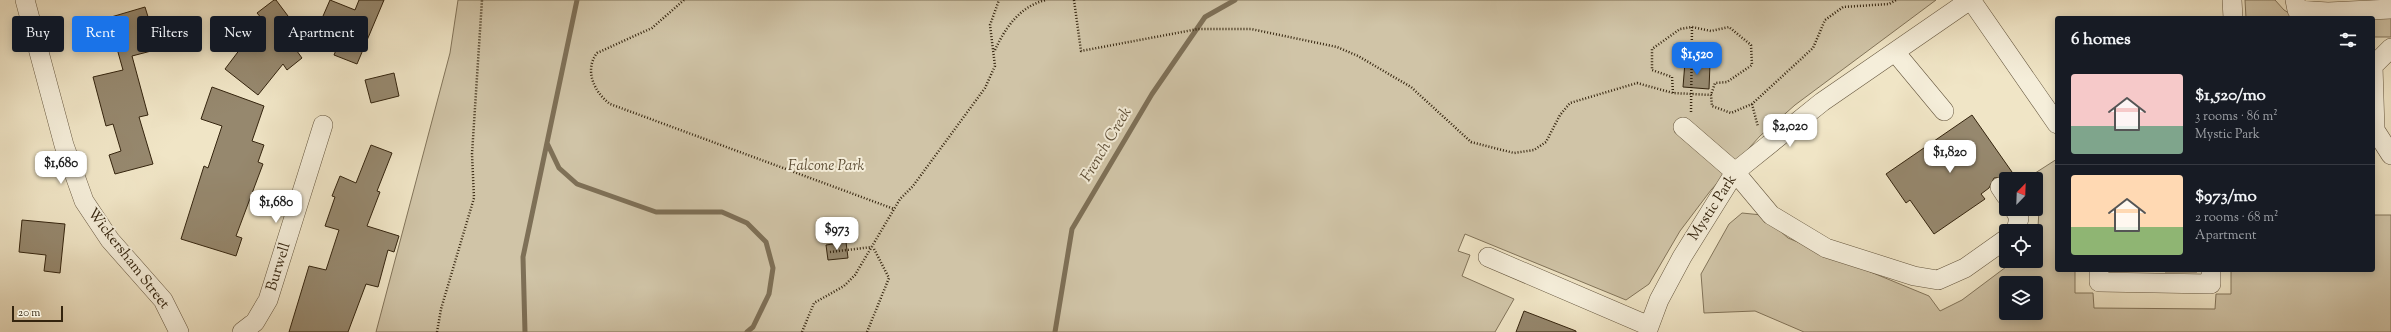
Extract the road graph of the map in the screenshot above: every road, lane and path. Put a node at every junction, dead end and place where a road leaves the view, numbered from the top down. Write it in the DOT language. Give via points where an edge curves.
graph roads {
  1 [pos="25,0"];
  2 [pos="482,0"];
  3 [pos="684,0"];
  4 [pos="999,0"];
  5 [pos="1046,0"];
  6 [pos="1074,0"];
  7 [pos="1896,0"];
  8 [pos="1969,0"];
  9 [pos="2232,0"];
  10 [pos="2295,0"];
  11 [pos="2391,9"];
  12 [pos="2233,16"];
  13 [pos="1692,27"];
  14 [pos="2391,48"];
  15 [pos="994,50"];
  16 [pos="1895,52"];
  17 [pos="2375,64"];
  18 [pos="1673,93"];
  19 [pos="1692,94"];
  20 [pos="1710,95"];
  21 [pos="1752,104"];
  22 [pos="1944,111"];
  23 [pos="2055,121"];
  24 [pos="323,125"];
  25 [pos="1758,126"];
  26 [pos="1683,127"];
  27 [pos="2375,131"];
  28 [pos="2391,155"];
  29 [pos="1735,172"];
  30 [pos="894,209"];
  31 [pos="1999,244"];
  32 [pos="872,247"];
  33 [pos="830,252"];
  34 [pos="1488,257"];
  35 [pos="2099,272"];
  36 [pos="2211,272"];
  37 [pos="2154,277"];
  38 [pos="1648,329"];
  39 [pos="179,332"];
  40 [pos="242,332"];
  41 [pos="437,332"];
  42 [pos="802,332"];
  43 [pos="868,332"];
  1 -- 39 [label="street, Wickersham Street" via="64,145 84,201 110,240 163,300"];
  2 -- 41 [label="path" via="472,154 474,198 441,309"];
  3 -- 30 [label="path" via="652,28 597,53 591,60 590,69 599,96 610,104"];
  4 -- 15 [label="path" via="990,25"];
  5 -- 15 [label="path" via="1024,9 1003,32"];
  6 -- 18 [label="path" via="1081,51 1198,29 1251,29 1337,47 1358,56 1411,87 1471,142 1514,153 1534,150 1546,142 1560,115 1570,104 1636,83"];
  7 -- 21 [label="path" via="1890,4 1843,7 1825,20 1813,48"];
  8 -- 16 [label="street, Mystic Park"];
  8 -- 23 [label="street"];
  9 -- 12 [label="street"];
  10 -- 11 [label="street" via="2297,10 2328,12"];
  13 -- 18 [label="path" via="1680,29 1652,49 1652,70 1672,77"];
  13 -- 19 [label="path"];
  13 -- 20 [label="path" via="1710,31 1729,27 1751,45 1752,65 1728,82 1715,83"];
  14 -- 17 [label="street"];
  15 -- 30 [label="path" via="995,66 985,88"];
  16 -- 22 [label="street"];
  16 -- 29 [label="street, Mystic Park" via="1822,102"];
  18 -- 19 [label="path"];
  19 -- 20 [label="path"];
  19 -- 26 [label="path" via="1691,113"];
  20 -- 21 [label="path" via="1712,106 1731,113"];
  21 -- 25 [label="path"];
  24 -- 40 [label="street, Burwell" via="268,300 255,322"];
  26 -- 29 [label="street"];
  27 -- 28 [label="street"];
  29 -- 31 [label="street" via="1771,215 1826,248 1914,276 1938,280 1965,268"];
  29 -- 38 [label="street, Mystic Park" via="1682,257 1659,300"];
  30 -- 32 [label="path"];
  32 -- 33 [label="path"];
  32 -- 42 [label="path" via="856,275 844,286 814,303"];
  32 -- 43 [label="path" via="889,278"];
  34 -- 38 [label="street"];
  35 -- 37 [label="street" via="2099,282"];
  36 -- 37 [label="street" via="2211,284"];
}
